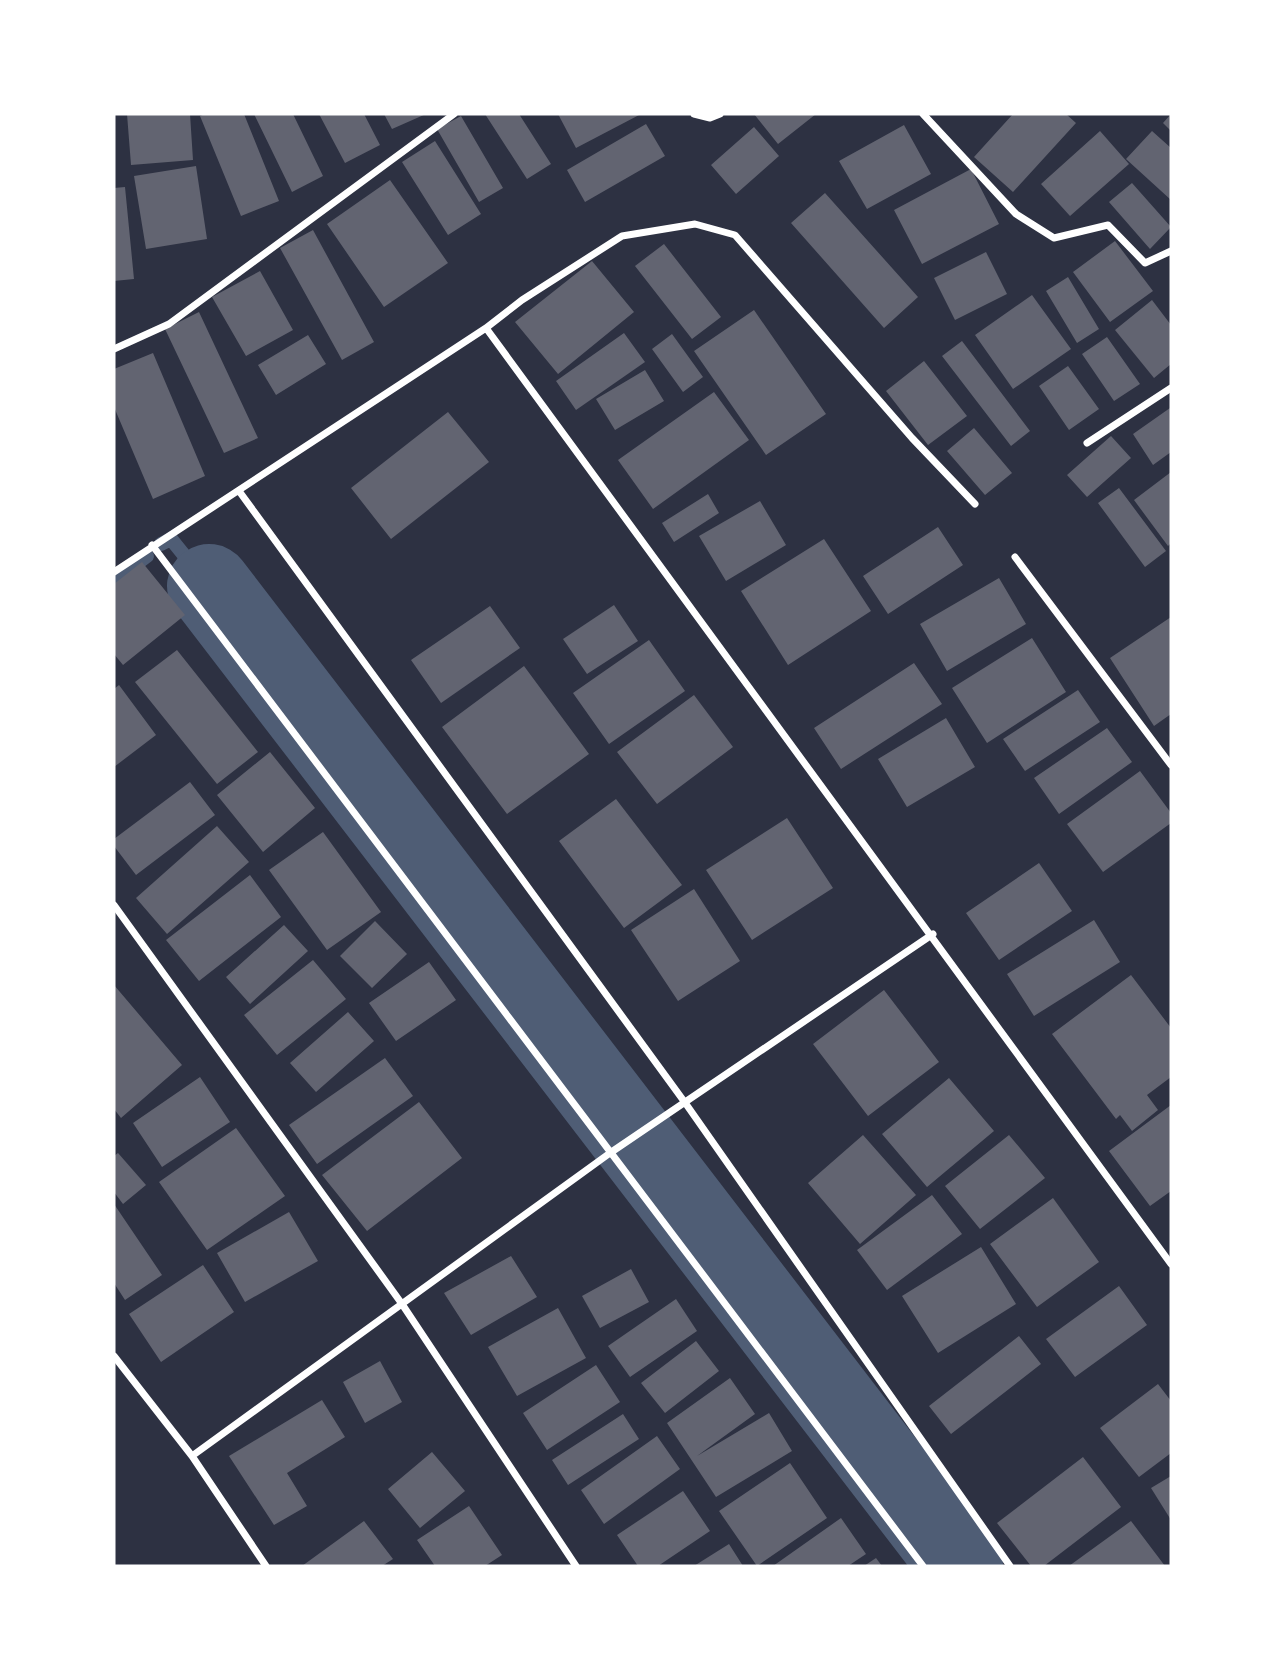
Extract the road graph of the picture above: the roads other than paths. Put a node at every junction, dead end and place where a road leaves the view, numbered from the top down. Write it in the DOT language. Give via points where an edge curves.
graph roads {
  1 [pos="454,114"];
  2 [pos="694,114"];
  3 [pos="720,114"];
  4 [pos="923,114"];
  5 [pos="1171,251"];
  6 [pos="485,328"];
  7 [pos="114,349"];
  8 [pos="1171,388"];
  9 [pos="1087,443"];
  10 [pos="239,491"];
  11 [pos="975,504"];
  12 [pos="152,545"];
  13 [pos="1015,557"];
  14 [pos="114,572"];
  15 [pos="1171,765"];
  16 [pos="114,905"];
  17 [pos="933,934"];
  18 [pos="687,1104"];
  19 [pos="610,1153"];
  20 [pos="1171,1264"];
  21 [pos="402,1304"];
  22 [pos="114,1356"];
  23 [pos="192,1456"];
  24 [pos="266,1566"];
  25 [pos="576,1566"];
  26 [pos="923,1566"];
  27 [pos="1010,1566"];
  1 -- 7 [label="street" via="169,324"];
  2 -- 3 [label="street" via="710,118"];
  4 -- 5 [label="street" via="1016,214 1054,238 1108,225 1145,263"];
  6 -- 10 [label="street"];
  6 -- 11 [label="street" via="622,236 695,224 735,235"];
  6 -- 17 [label="street"];
  8 -- 9 [label="street"];
  10 -- 12 [label="street"];
  10 -- 18 [label="street"];
  12 -- 14 [label="street"];
  12 -- 19 [label="street"];
  13 -- 15 [label="street"];
  16 -- 21 [label="street"];
  17 -- 18 [label="street"];
  17 -- 20 [label="street"];
  18 -- 19 [label="street"];
  18 -- 27 [label="street"];
  19 -- 21 [label="street"];
  19 -- 26 [label="street"];
  21 -- 23 [label="street"];
  21 -- 25 [label="street"];
  22 -- 23 [label="street"];
  23 -- 24 [label="street"];
}
